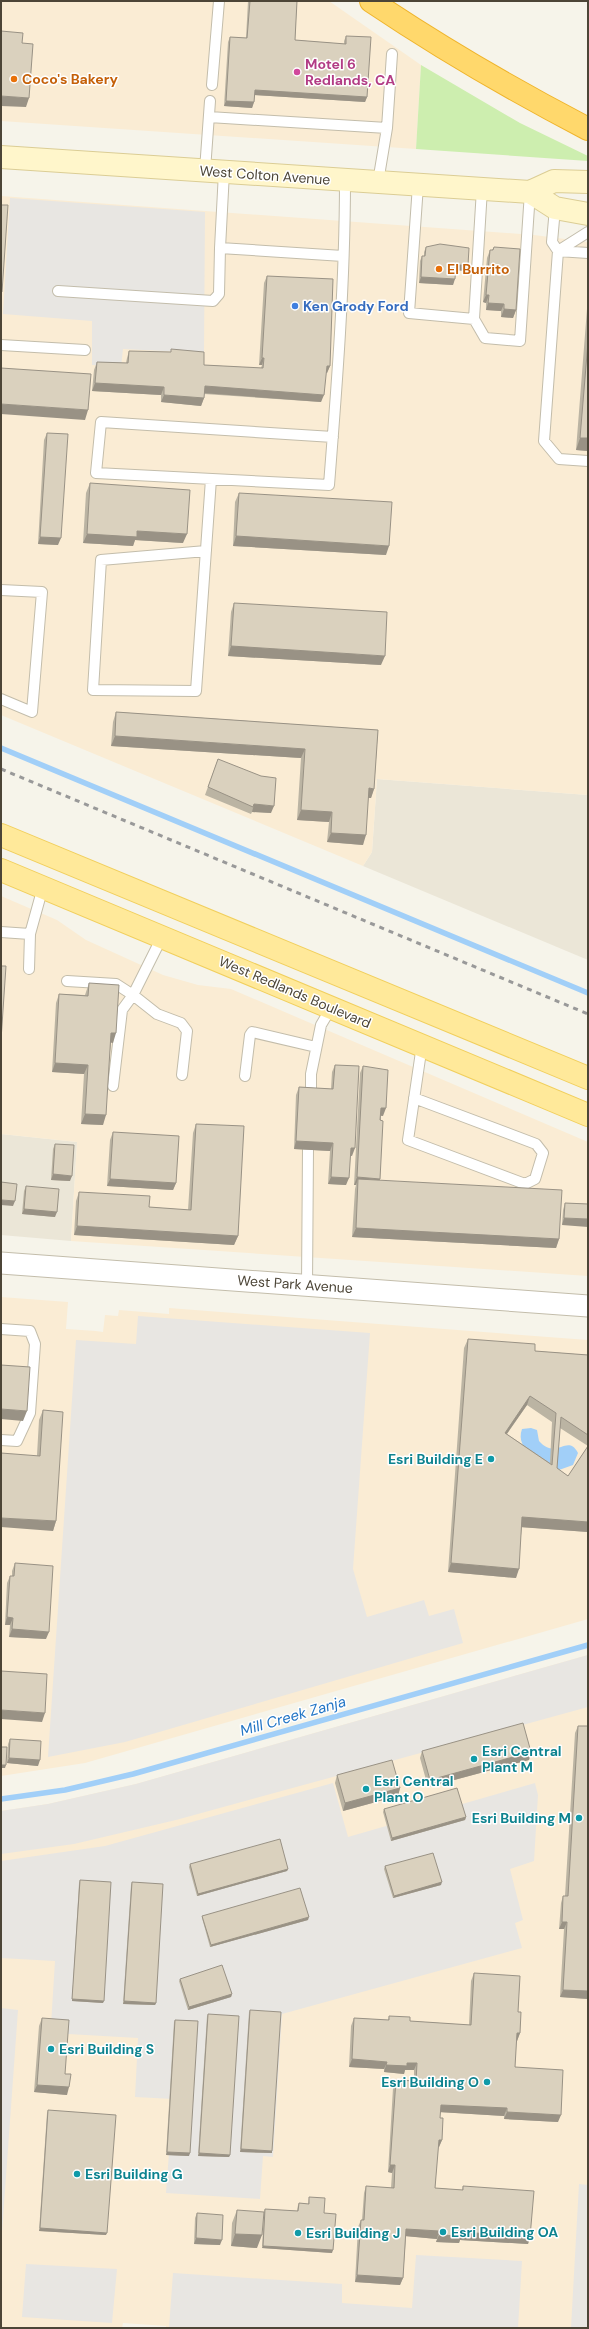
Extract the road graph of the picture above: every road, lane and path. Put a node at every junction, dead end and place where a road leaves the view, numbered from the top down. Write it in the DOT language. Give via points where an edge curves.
graph roads {
  1 [pos="219,1"];
  2 [pos="371,1"];
  3 [pos="392,54"];
  4 [pos="212,85"];
  5 [pos="210,101"];
  6 [pos="209,117"];
  7 [pos="387,128"];
  8 [pos="588,129"];
  9 [pos="1,157"];
  10 [pos="214,171"];
  11 [pos="345,180"];
  12 [pos="378,182"];
  13 [pos="588,182"];
  14 [pos="418,185"];
  15 [pos="482,190"];
  16 [pos="530,192"];
  17 [pos="554,208"];
  18 [pos="588,214"];
  19 [pos="588,232"];
  20 [pos="220,248"];
  21 [pos="558,251"];
  22 [pos="588,253"];
  23 [pos="343,256"];
  24 [pos="58,291"];
  25 [pos="474,319"];
  26 [pos="1,345"];
  27 [pos="85,350"];
  28 [pos="333,437"];
  29 [pos="588,461"];
  30 [pos="211,479"];
  31 [pos="206,551"];
  32 [pos="1,590"];
  33 [pos="1,699"];
  34 [pos="1,835"];
  35 [pos="1,870"];
  36 [pos="43,887"];
  37 [pos="1,932"];
  38 [pos="30,934"];
  39 [pos="162,937"];
  40 [pos="29,969"];
  41 [pos="67,981"];
  42 [pos="133,995"];
  43 [pos="331,1008"];
  44 [pos="422,1045"];
  45 [pos="316,1047"];
  46 [pos="182,1074"];
  47 [pos="245,1076"];
  48 [pos="588,1078"];
  49 [pos="114,1086"];
  50 [pos="310,1095"];
  51 [pos="414,1098"];
  52 [pos="588,1115"];
  53 [pos="308,1149"];
  54 [pos="1,1263"];
  55 [pos="307,1285"];
  56 [pos="588,1306"];
  57 [pos="1,1329"];
  58 [pos="1,1440"];
  1 -- 4 [label="lane"];
  2 -- 8 [label="highway" via="503,84"];
  3 -- 7 [label="lane"];
  5 -- 6 [label="lane"];
  6 -- 7 [label="lane"];
  6 -- 10 [label="lane"];
  7 -- 12 [label="lane"];
  9 -- 10 [label="main road, West Colton Avenue"];
  10 -- 11 [label="main road, West Colton Avenue"];
  10 -- 20 [label="lane"];
  11 -- 12 [label="main road, West Colton Avenue"];
  11 -- 23 [label="lane"];
  12 -- 14 [label="main road, West Colton Avenue"];
  13 -- 16 [label="main road, West Colton Avenue" via="554,181"];
  14 -- 15 [label="main road, West Colton Avenue"];
  14 -- 25 [label="lane" via="409,313"];
  15 -- 16 [label="main road, West Colton Avenue"];
  15 -- 25 [label="lane"];
  16 -- 17 [label="main road"];
  16 -- 25 [label="lane" via="520,341 485,338"];
  17 -- 18 [label="main road"];
  17 -- 21 [label="lane" via="552,242"];
  19 -- 21 [label="lane"];
  20 -- 23 [label="lane"];
  20 -- 24 [label="lane" via="219,294 213,301"];
  21 -- 22 [label="lane"];
  21 -- 29 [label="lane" via="544,441 559,459"];
  23 -- 28 [label="lane"];
  26 -- 27 [label="lane"];
  28 -- 30 [label="lane" via="329,485"];
  28 -- 30 [label="lane" via="101,422 96,473"];
  30 -- 31 [label="lane"];
  31 -- 31 [label="lane" via="196,691 93,690 101,560"];
  32 -- 33 [label="lane" via="42,592 32,712"];
  34 -- 48 [label="main road"];
  35 -- 36 [label="main road, West Redlands Boulevard"];
  36 -- 38 [label="lane"];
  36 -- 39 [label="main road, West Redlands Boulevard"];
  37 -- 38 [label="lane"];
  38 -- 40 [label="lane"];
  39 -- 42 [label="lane"];
  39 -- 43 [label="main road, West Redlands Boulevard"];
  41 -- 42 [label="lane" via="116,984"];
  42 -- 46 [label="lane" via="156,1014 181,1023 187,1031"];
  42 -- 49 [label="lane" via="122,1010"];
  43 -- 44 [label="main road, West Redlands Boulevard"];
  43 -- 45 [label="lane" via="320,1025"];
  44 -- 51 [label="lane"];
  44 -- 52 [label="main road, West Redlands Boulevard"];
  45 -- 47 [label="lane" via="252,1032"];
  45 -- 50 [label="lane"];
  51 -- 51 [label="lane" via="408,1140 525,1184 535,1179 543,1153 536,1144"];
  53 -- 55 [label="lane"];
  54 -- 55 [label="street, West Park Avenue"];
  55 -- 56 [label="street, West Park Avenue"];
  57 -- 58 [label="lane" via="30,1331 35,1344 30,1413 17,1441"];
}
